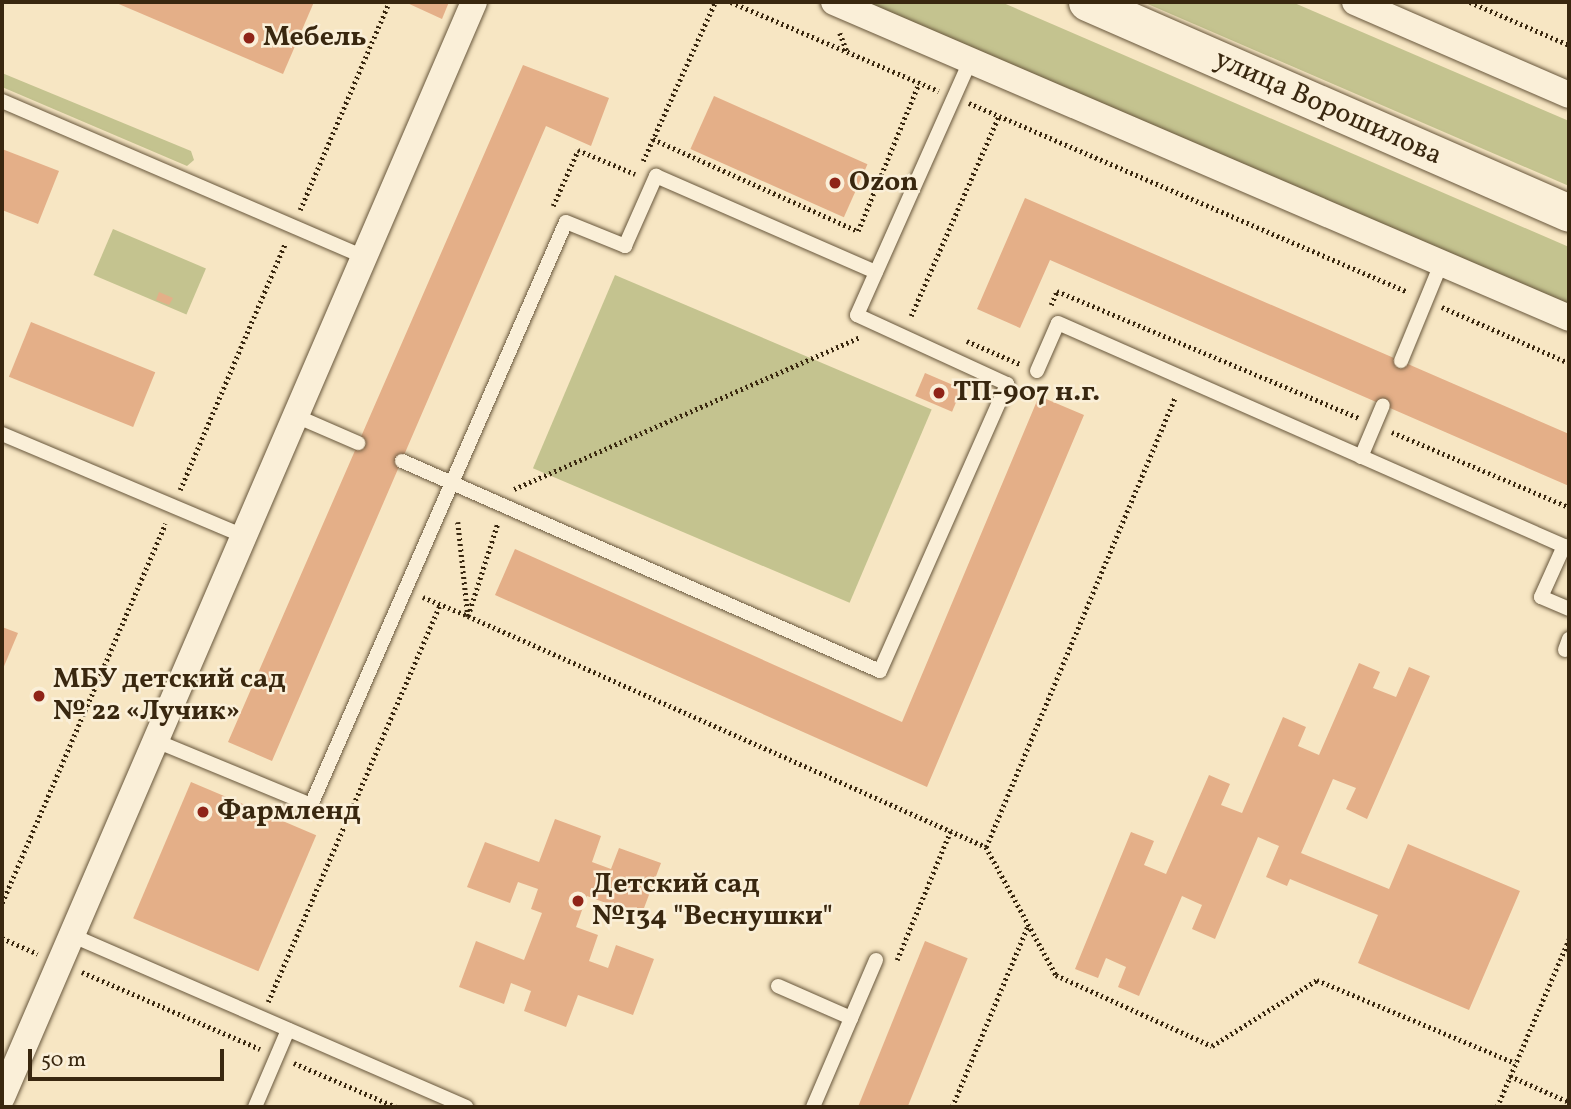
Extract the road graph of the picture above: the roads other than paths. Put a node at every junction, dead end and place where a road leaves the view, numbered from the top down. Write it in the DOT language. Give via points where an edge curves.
graph roads {
  1 [pos="474,2"];
  2 [pos="834,2"];
  3 [pos="1087,2"];
  4 [pos="1355,2"];
  5 [pos="970,61"];
  6 [pos="1569,95"];
  7 [pos="2,101"];
  8 [pos="1569,213"];
  9 [pos="364,257"];
  10 [pos="1441,264"];
  11 [pos="876,272"];
  12 [pos="1569,318"];
  13 [pos="1401,361"];
  14 [pos="1031,368"];
  15 [pos="1382,405"];
  16 [pos="296,416"];
  17 [pos="2,434"];
  18 [pos="358,443"];
  19 [pos="1361,457"];
  20 [pos="401,461"];
  21 [pos="454,481"];
  22 [pos="244,536"];
  23 [pos="1569,609"];
  24 [pos="156,741"];
  25 [pos="72,935"];
  26 [pos="876,960"];
  27 [pos="778,986"];
  28 [pos="850,1018"];
  29 [pos="288,1030"];
  30 [pos="2,1097"];
  31 [pos="255,1107"];
  32 [pos="466,1107"];
  33 [pos="813,1107"];
  1 -- 9 [label="street"];
  2 -- 5 [label="street"];
  3 -- 8 [label="main road, улица Ворошилова"];
  4 -- 6 [label="street"];
  5 -- 10 [label="street"];
  5 -- 11 [label="lane"];
  7 -- 9 [label="lane"];
  9 -- 16 [label="street"];
  10 -- 12 [label="street"];
  10 -- 13 [label="lane"];
  11 -- 21 [label="lane" via="656,176 625,246 566,222"];
  11 -- 21 [label="lane" via="857,315 1007,384 880,671"];
  14 -- 19 [label="lane" via="1058,323"];
  15 -- 19 [label="lane"];
  16 -- 18 [label="lane"];
  16 -- 22 [label="street"];
  17 -- 22 [label="lane"];
  19 -- 23 [label="lane" via="1564,546 1541,597"];
  20 -- 21 [label="lane"];
  21 -- 24 [label="lane" via="311,805"];
  22 -- 24 [label="street"];
  24 -- 25 [label="street"];
  25 -- 29 [label="lane"];
  25 -- 30 [label="street"];
  26 -- 28 [label="lane"];
  27 -- 28 [label="lane"];
  28 -- 33 [label="lane"];
  29 -- 31 [label="lane"];
  29 -- 32 [label="lane"];
}
